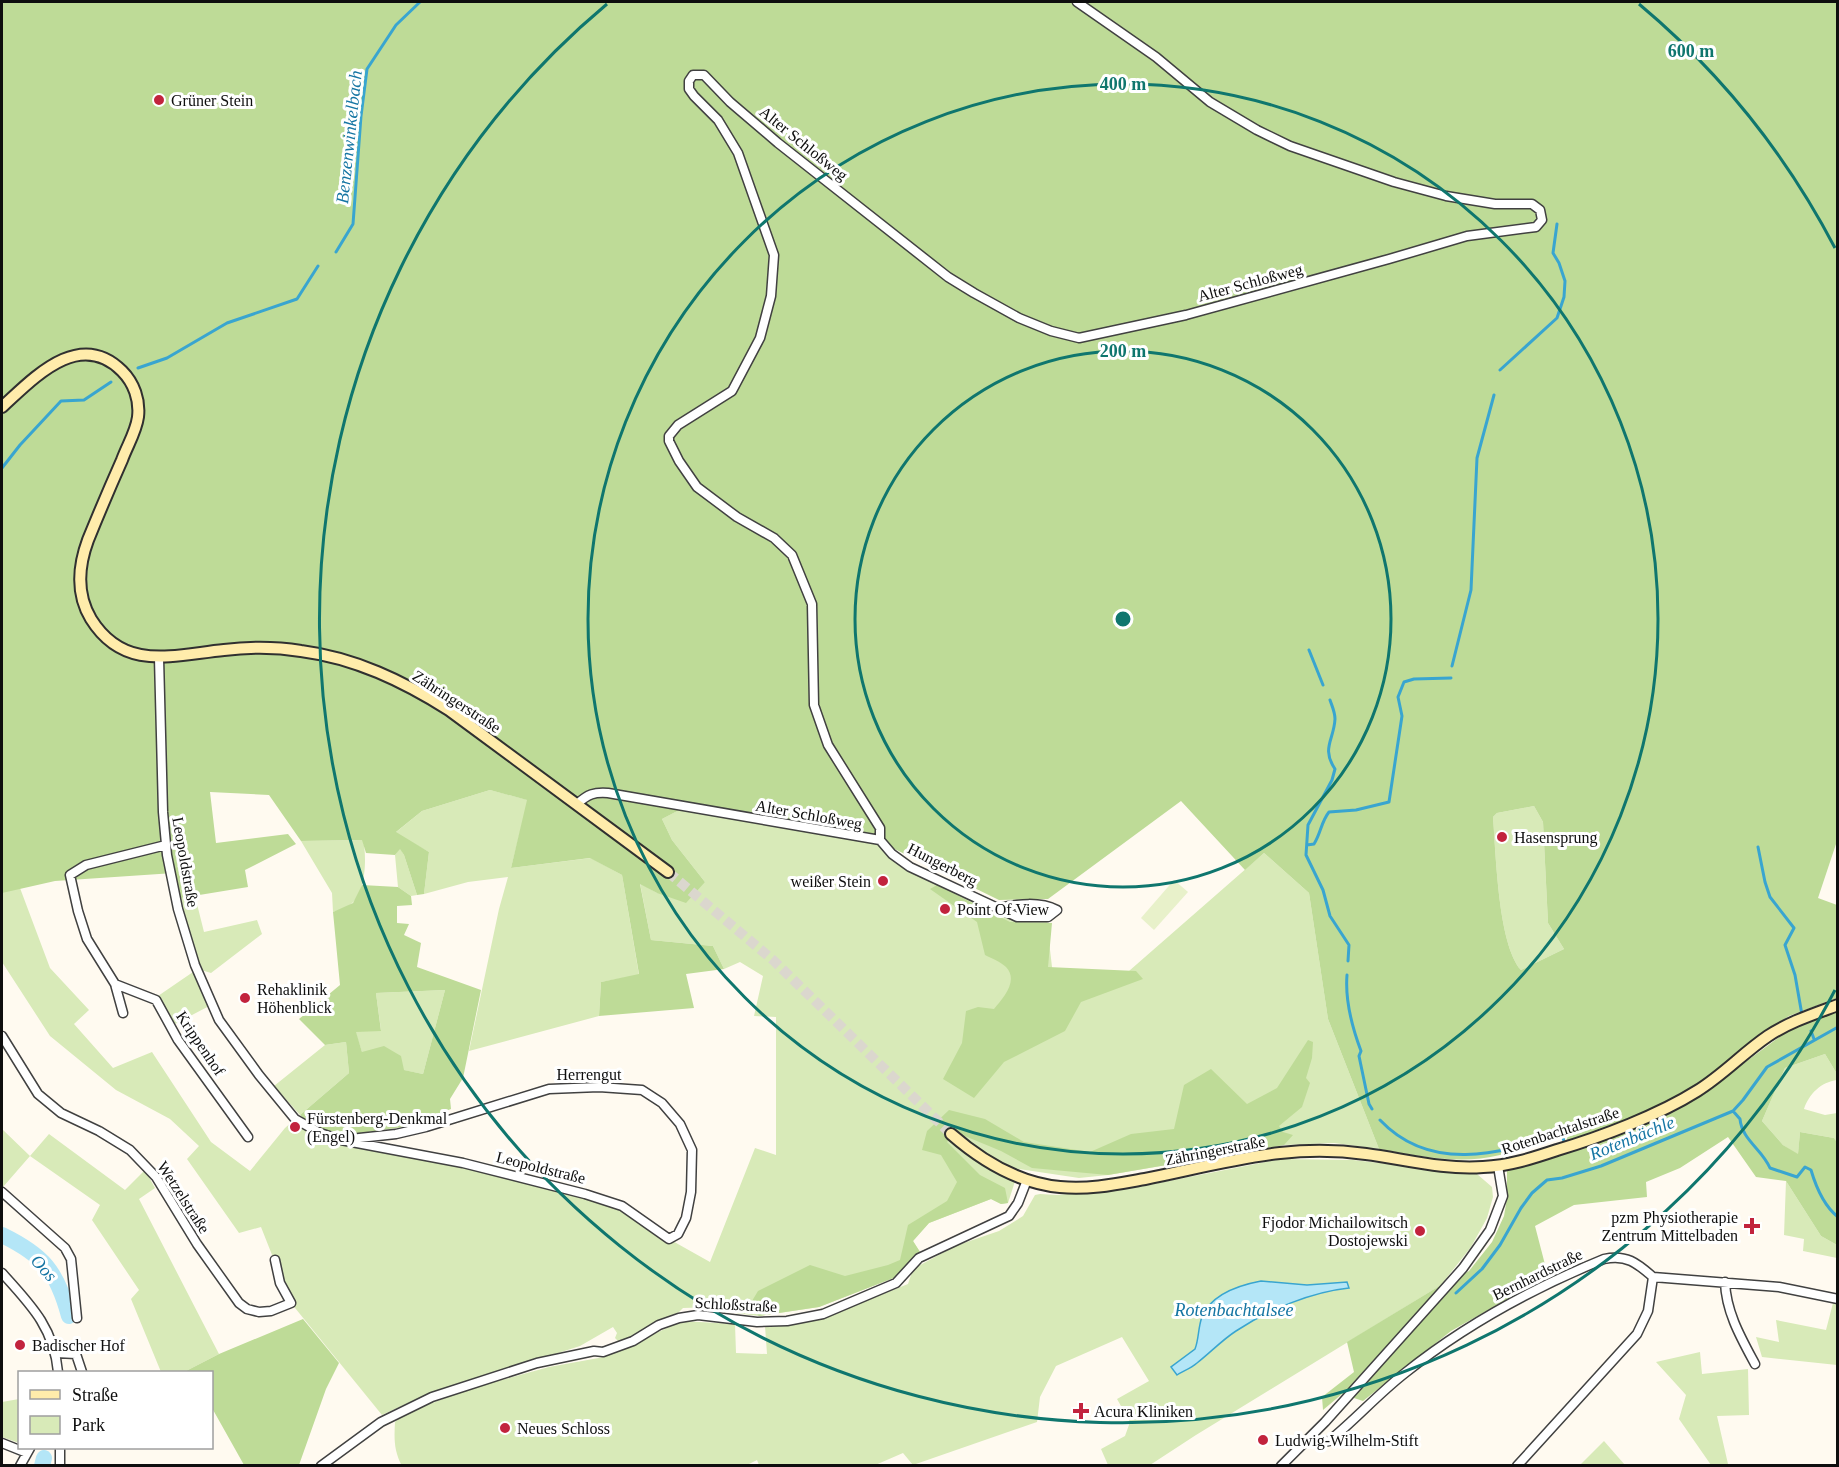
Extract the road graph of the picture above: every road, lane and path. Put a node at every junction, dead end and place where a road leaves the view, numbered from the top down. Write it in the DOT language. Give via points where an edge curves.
graph roads {
  1 [pos="1077,2"];
  2 [pos="2,407"];
  3 [pos="159,658"];
  4 [pos="577,804"];
  5 [pos="880,840"];
  6 [pos="166,845"];
  7 [pos="668,872"];
  8 [pos="999,908"];
  9 [pos="115,984"];
  10 [pos="1838,1005"];
  11 [pos="123,1013"];
  12 [pos="2,1036"];
  13 [pos="951,1134"];
  14 [pos="248,1137"];
  15 [pos="341,1140"];
  16 [pos="1498,1166"];
  17 [pos="1027,1180"];
  18 [pos="2,1192"];
  19 [pos="678,1234"];
  20 [pos="275,1260"];
  21 [pos="2,1273"];
  22 [pos="1653,1277"];
  23 [pos="1725,1282"];
  24 [pos="1838,1299"];
  25 [pos="77,1318"];
  26 [pos="56,1353"];
  27 [pos="1755,1364"];
  28 [pos="58,1371"];
  29 [pos="82,1371"];
  30 [pos="1307,1441"];
  31 [pos="2,1443"];
  32 [pos="18,1447"];
  33 [pos="60,1449"];
  34 [pos="29,1450"];
  35 [pos="20,1466"];
  36 [pos="60,1466"];
  37 [pos="321,1466"];
  38 [pos="1281,1466"];
  39 [pos="1517,1466"];
  1 -- 5 [label="street, Alter Schloßweg" via="1156,57 1210,102 1290,146 1394,182 1467,201 1532,204 1540,210 1542,220 1536,226 1467,236 1186,315 1079,338 1019,318 948,277 778,143 705,75 693,75 689,89 718,120 738,153 774,255 771,296 760,338 732,391 678,425 669,441 697,487 774,538 792,555 812,604 814,705 828,745 880,828"];
  2 -- 3 [label="main road" via="50,366 75,356 94,356 112,363 132,383 138,419 83,554 80,585 85,606 102,633 128,651"];
  3 -- 4 [label="main road, Zähringerstraße" via="263,648 303,651 360,665 397,680 449,710"];
  3 -- 6 [label="street, Leopoldstraße"];
  4 -- 5 [label="street, Alter Schloßweg" via="587,795 608,793"];
  4 -- 7 [label="main road, Zähringerstraße"];
  5 -- 8 [label="street, Hungerberg" via="910,867"];
  6 -- 9 [label="street" via="86,865 70,875 87,939"];
  6 -- 15 [label="street, Leopoldstraße" via="178,909 195,965 219,1020 295,1119"];
  8 -- 8 [label="street, Hungerberg" via="1017,917 1048,917 1057,910 1036,904"];
  9 -- 11 [label="street"];
  9 -- 14 [label="street, Krippenhof" via="156,1000 178,1040"];
  10 -- 16 [label="main road, Rotenbachtalstraße" via="1768,1036 1716,1079 1675,1104 1594,1138"];
  12 -- 20 [label="street, Wetzelstraße" via="38,1094 61,1113 130,1150 156,1177 224,1284 247,1309 272,1311 291,1303 280,1283"];
  13 -- 17 [label="main road, Zähringerstraße" via="983,1160"];
  15 -- 19 [label="street, Leopoldstraße" via="463,1163 585,1194 622,1206 669,1239"];
  15 -- 19 [label="street, Herrengut" via="426,1127 549,1089 642,1090 680,1124 692,1150 691,1192"];
  16 -- 17 [label="main road, Zähringerstraße" via="1455,1167 1364,1154 1299,1151 1095,1187 1061,1187"];
  16 -- 30 [label="street, Rotenbachtalstraße" via="1503,1196 1490,1230 1463,1268"];
  17 -- 37 [label="street, Schloßstraße" via="1009,1216 919,1258 896,1283 824,1314 757,1322 699,1315 679,1318 603,1352 537,1363 422,1401 381,1422"];
  18 -- 25 [label="street" via="65,1248 71,1259"];
  21 -- 26 [label="street" via="37,1313"];
  22 -- 23 [label="street"];
  22 -- 30 [label="street, Bernhardstraße" via="1635,1263 1617,1256 1515,1300 1412,1368 1329,1441"];
  22 -- 39 [label="street" via="1648,1311 1637,1334"];
  23 -- 24 [label="street" via="1779,1287"];
  23 -- 27 [label="street" via="1735,1327"];
  26 -- 28 [label="street"];
  26 -- 29 [label="street" via="76,1354"];
  30 -- 38 [label="street, Rotenbachtalstraße"];
  31 -- 32 [label="street"];
  33 -- 36 [label="street"];
  34 -- 35 [label="street"];
}
